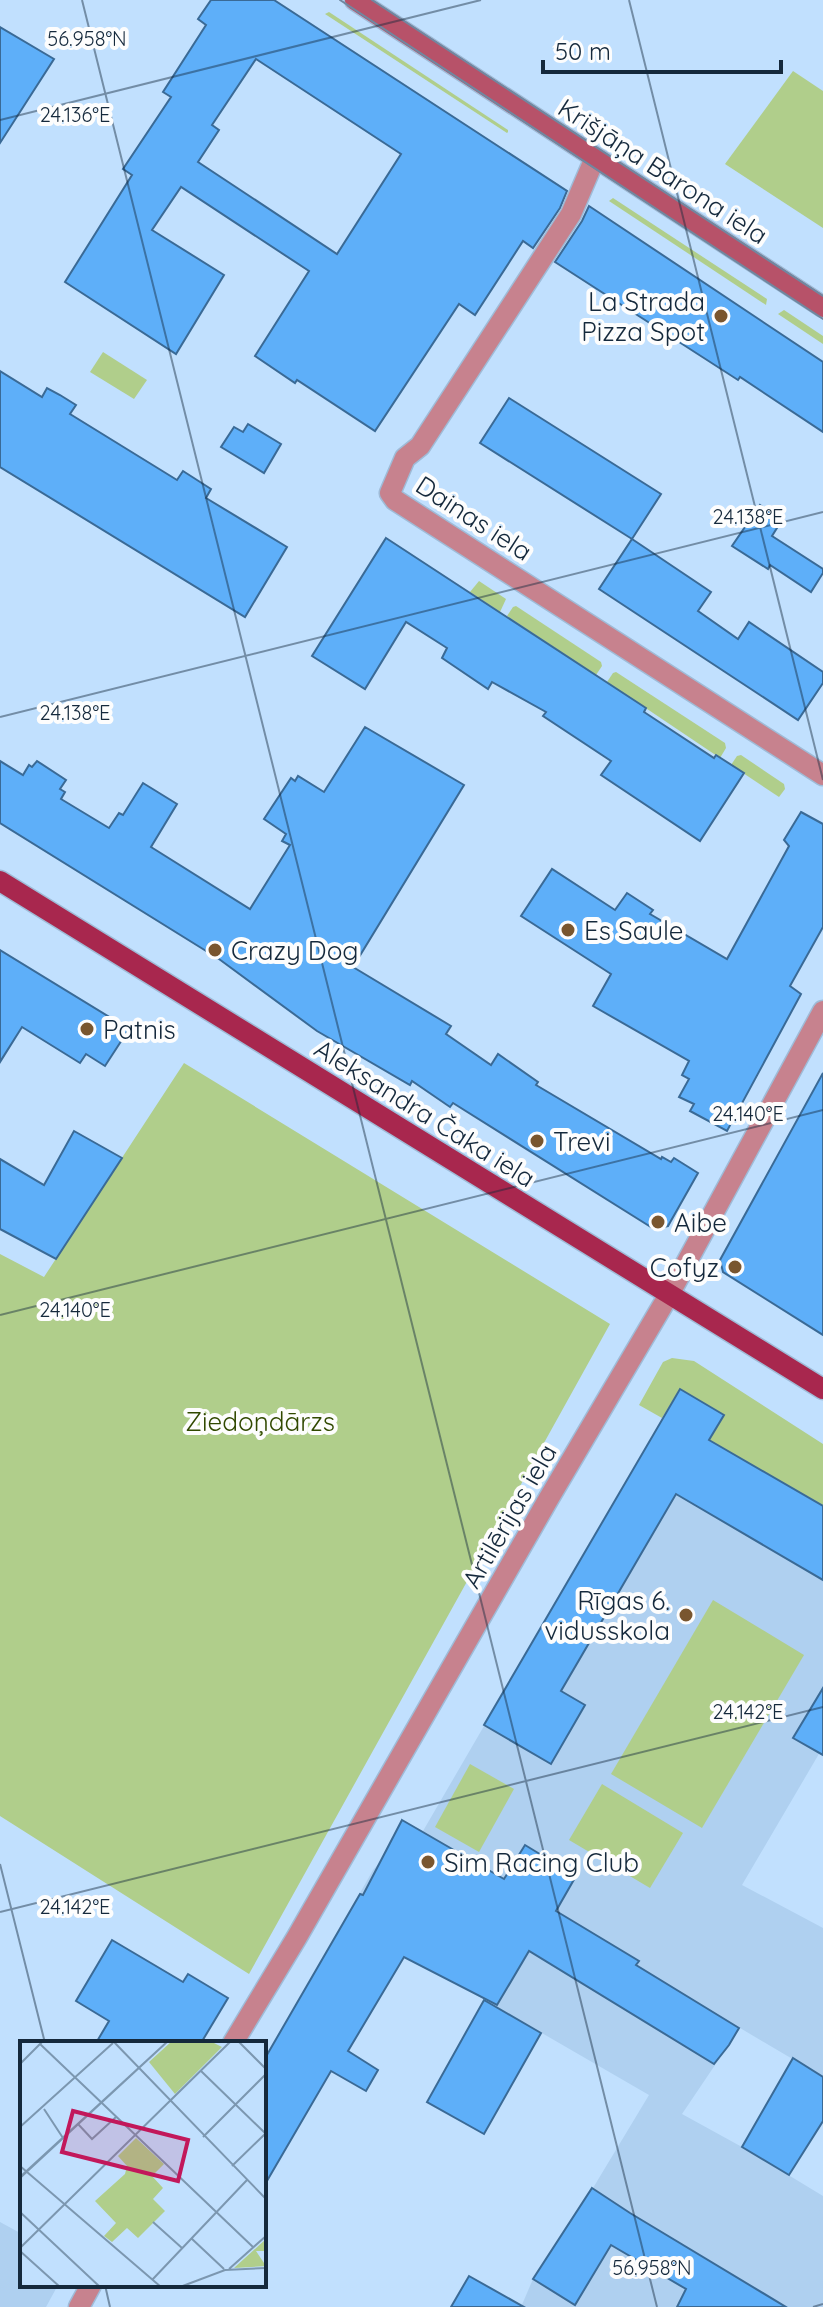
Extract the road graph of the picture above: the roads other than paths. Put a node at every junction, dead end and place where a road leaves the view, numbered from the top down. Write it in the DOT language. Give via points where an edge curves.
graph roads {
  1 [pos="355,0"];
  2 [pos="595,158"];
  3 [pos="823,307"];
  4 [pos="823,775"];
  5 [pos="0,881"];
  6 [pos="823,1011"];
  7 [pos="670,1293"];
  8 [pos="823,1389"];
  9 [pos="234,2041"];
  10 [pos="90,2287"];
  11 [pos="79,2307"];
  1 -- 2 [label="street, Krišjāņa Barona iela"];
  2 -- 3 [label="street, Krišjāņa Barona iela"];
  2 -- 4 [label="street, Dainas iela" via="571,214 420,446 405,458 390,493"];
  5 -- 7 [label="main road, Aleksandra Čaka iela"];
  6 -- 7 [label="street, Artilērijas iela"];
  7 -- 8 [label="main road, Aleksandra Čaka iela"];
  7 -- 9 [label="street, Artilērijas iela"];
  10 -- 11 [label="street"];
}
